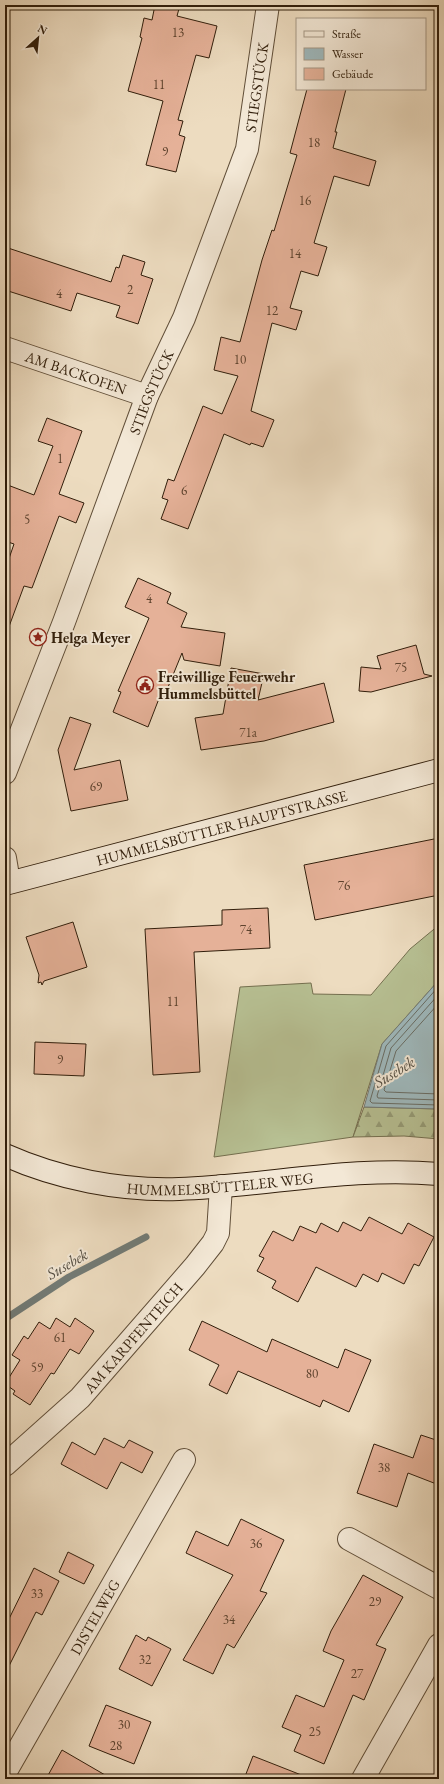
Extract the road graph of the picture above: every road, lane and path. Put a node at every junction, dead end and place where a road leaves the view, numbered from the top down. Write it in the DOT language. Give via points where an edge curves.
graph roads {
  1 [pos="268,5"];
  2 [pos="5,348"];
  3 [pos="147,396"];
  4 [pos="439,770"];
  5 [pos="5,772"];
  6 [pos="5,858"];
  7 [pos="7,883"];
  8 [pos="5,1155"];
  9 [pos="439,1174"];
  10 [pos="221,1186"];
  11 [pos="184,1460"];
  12 [pos="5,1465"];
  13 [pos="349,1539"];
  14 [pos="439,1588"];
  15 [pos="439,1645"];
  16 [pos="5,1773"];
  17 [pos="363,1779"];
  1 -- 3 [label="street, STIEGSTÜCK" via="247,149 184,318"];
  2 -- 3 [label="street, AM BACKOFEN"];
  3 -- 5 [label="street, STIEGSTÜCK" via="64,622"];
  4 -- 7 [label="street, HUMMELSBÜTTLER HAUPTSTRASSE"];
  6 -- 7 [label="street"];
  8 -- 10 [label="street, HUMMELSBÜTTELER WEG" via="58,1174 94,1183 178,1189"];
  9 -- 10 [label="street, HUMMELSBÜTTELER WEG" via="369,1171"];
  10 -- 12 [label="street, AM KARPFENTEICH" via="218,1233 213,1243 80,1398"];
  11 -- 16 [label="street, DISTELWEG"];
  13 -- 14 [label="street"];
  15 -- 17 [label="street"];
}
